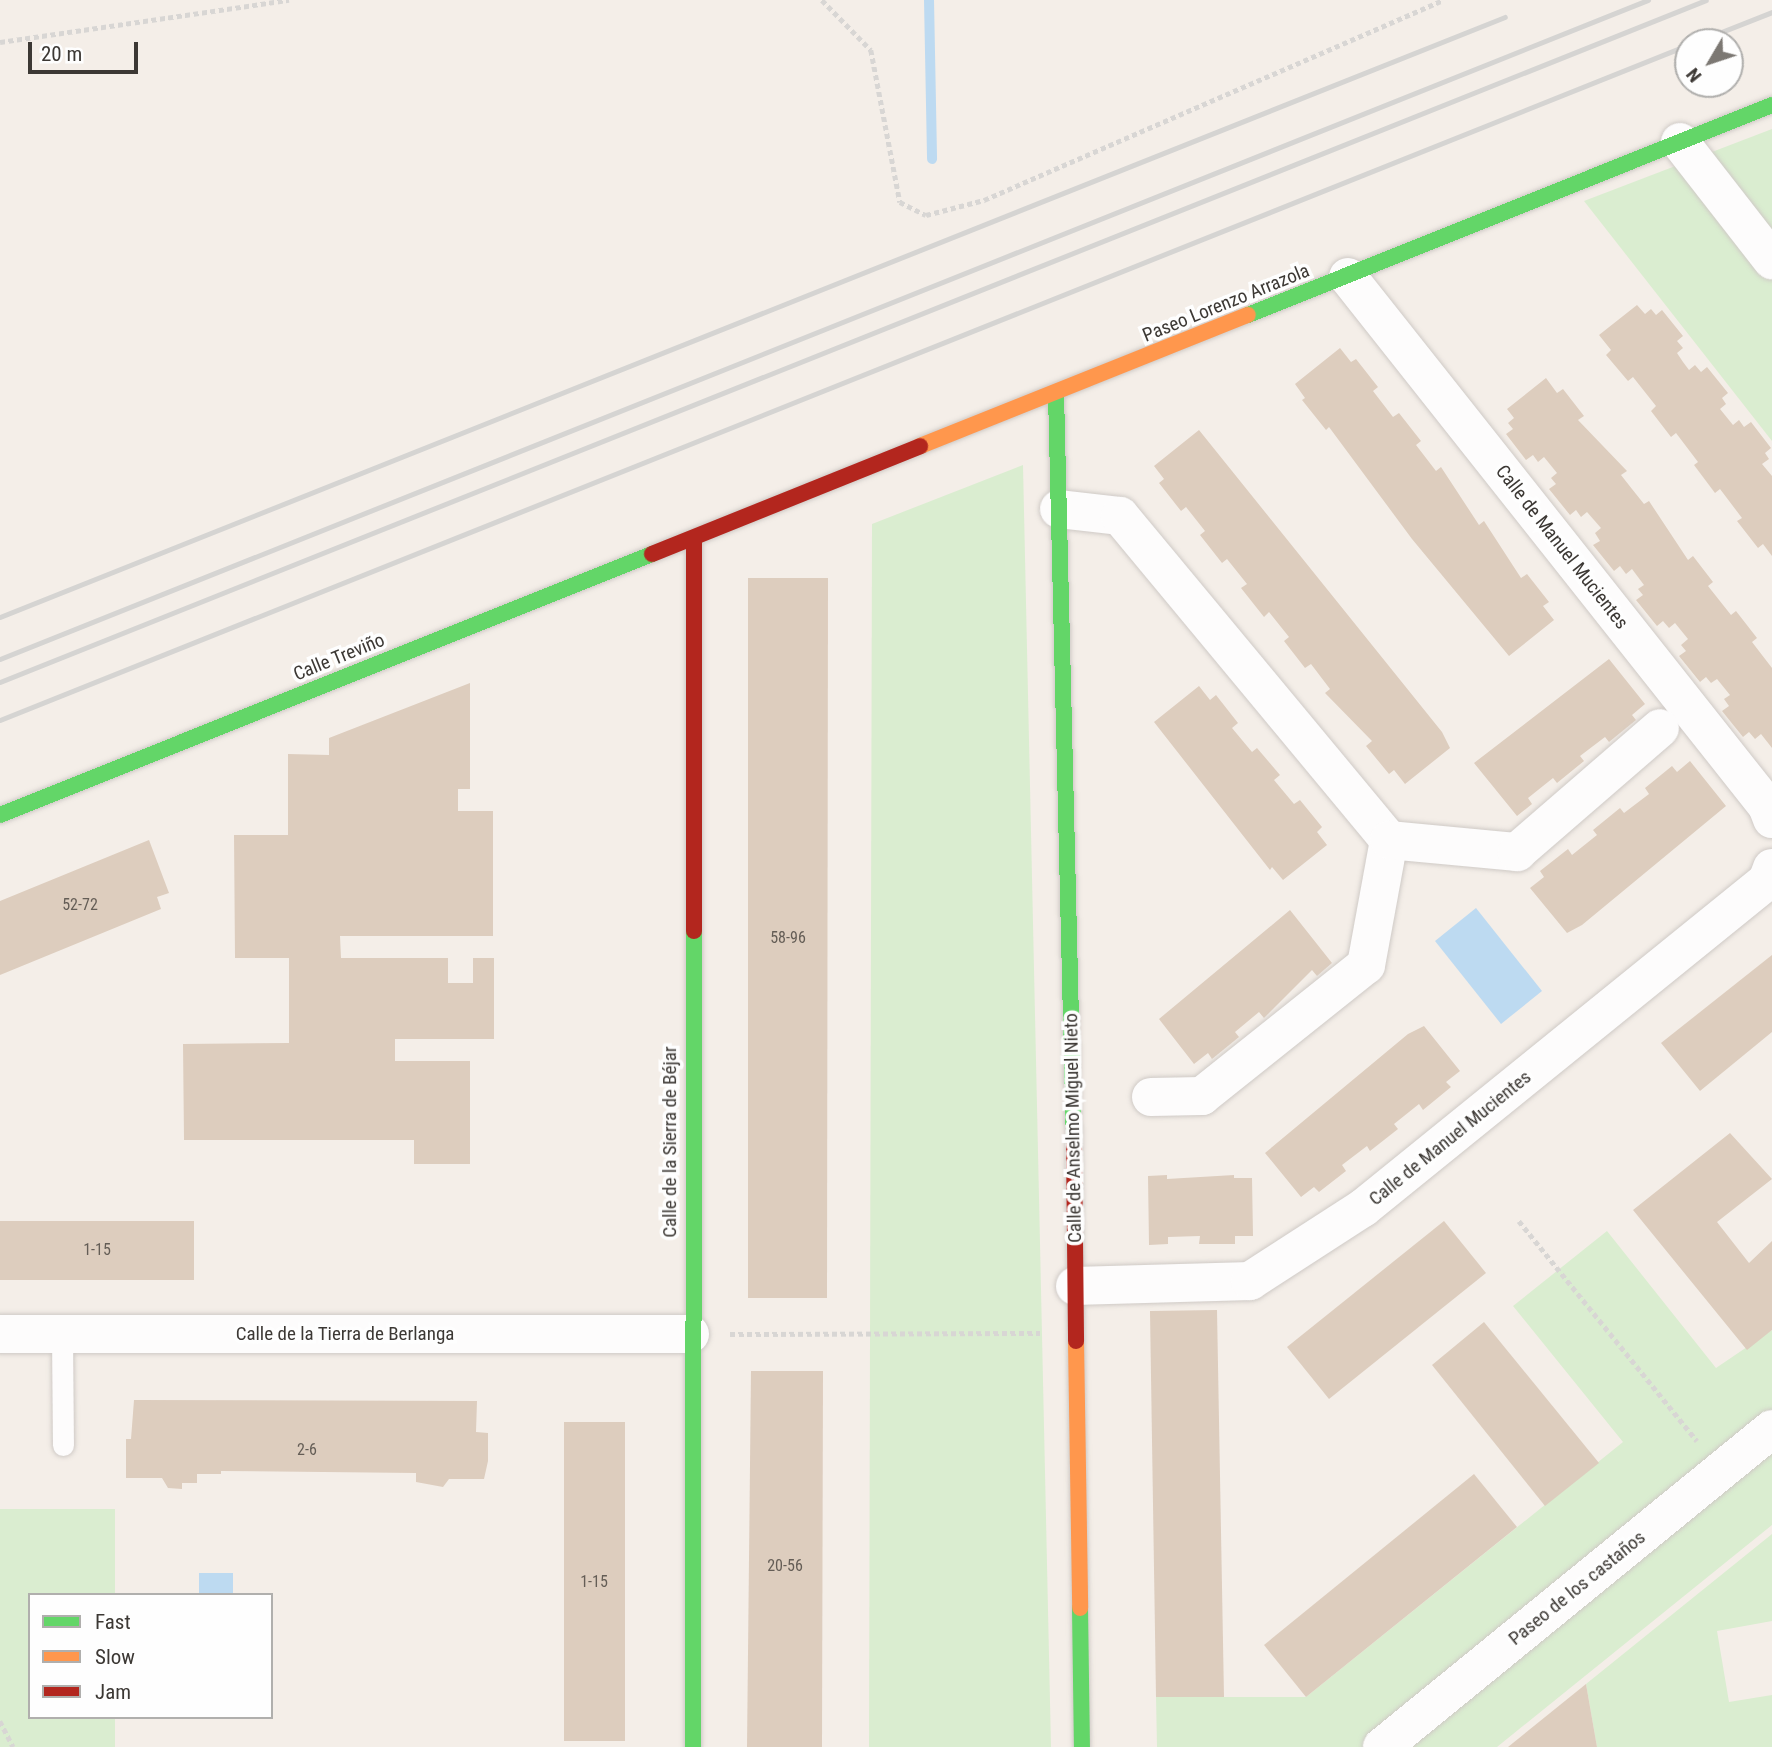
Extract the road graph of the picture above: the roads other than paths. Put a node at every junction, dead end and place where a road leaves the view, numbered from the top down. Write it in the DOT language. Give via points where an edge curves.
graph roads {
  1 [pos="1772,105"];
  2 [pos="1680,142"];
  3 [pos="1772,260"];
  4 [pos="1348,277"];
  5 [pos="1056,393"];
  6 [pos="1059,509"];
  7 [pos="694,538"];
  8 [pos="1660,728"];
  9 [pos="0,816"];
  10 [pos="1772,819"];
  11 [pos="1389,840"];
  12 [pos="1772,869"];
  13 [pos="1151,1097"];
  14 [pos="1075,1286"];
  15 [pos="0,1334"];
  16 [pos="62,1334"];
  17 [pos="690,1335"];
  18 [pos="1772,1429"];
  19 [pos="63,1445"];
  20 [pos="693,1747"];
  21 [pos="1082,1747"];
  22 [pos="1382,1747"];
  1 -- 2 [label="street, Paseo Lorenzo Arrazola"];
  2 -- 3 [label="street"];
  2 -- 4 [label="street, Paseo Lorenzo Arrazola"];
  4 -- 5 [label="street, Paseo Lorenzo Arrazola"];
  4 -- 10 [label="street, Calle de Manuel Mucientes" via="1751,786"];
  5 -- 6 [label="street, Calle de Anselmo Miguel Nieto"];
  5 -- 7 [label="street, Paseo Lorenzo Arrazola"];
  6 -- 11 [label="street" via="1120,516"];
  6 -- 14 [label="street, Calle de Anselmo Miguel Nieto"];
  7 -- 9 [label="street, Calle Treviño"];
  7 -- 17 [label="street, Calle de la Sierra de Béjar"];
  8 -- 11 [label="street" via="1517,852"];
  11 -- 13 [label="street" via="1366,965 1202,1096"];
  12 -- 14 [label="street, Calle de Manuel Mucientes" via="1767,881 1363,1208 1250,1281"];
  14 -- 21 [label="street, Calle de Anselmo Miguel Nieto"];
  15 -- 16 [label="street, Calle de la Tierra de Berlanga"];
  16 -- 17 [label="street, Calle de la Tierra de Berlanga"];
  16 -- 19 [label="lane"];
  17 -- 20 [label="street, Calle de la Sierra de Béjar"];
  18 -- 22 [label="street, Paseo de los castaños"];
}
